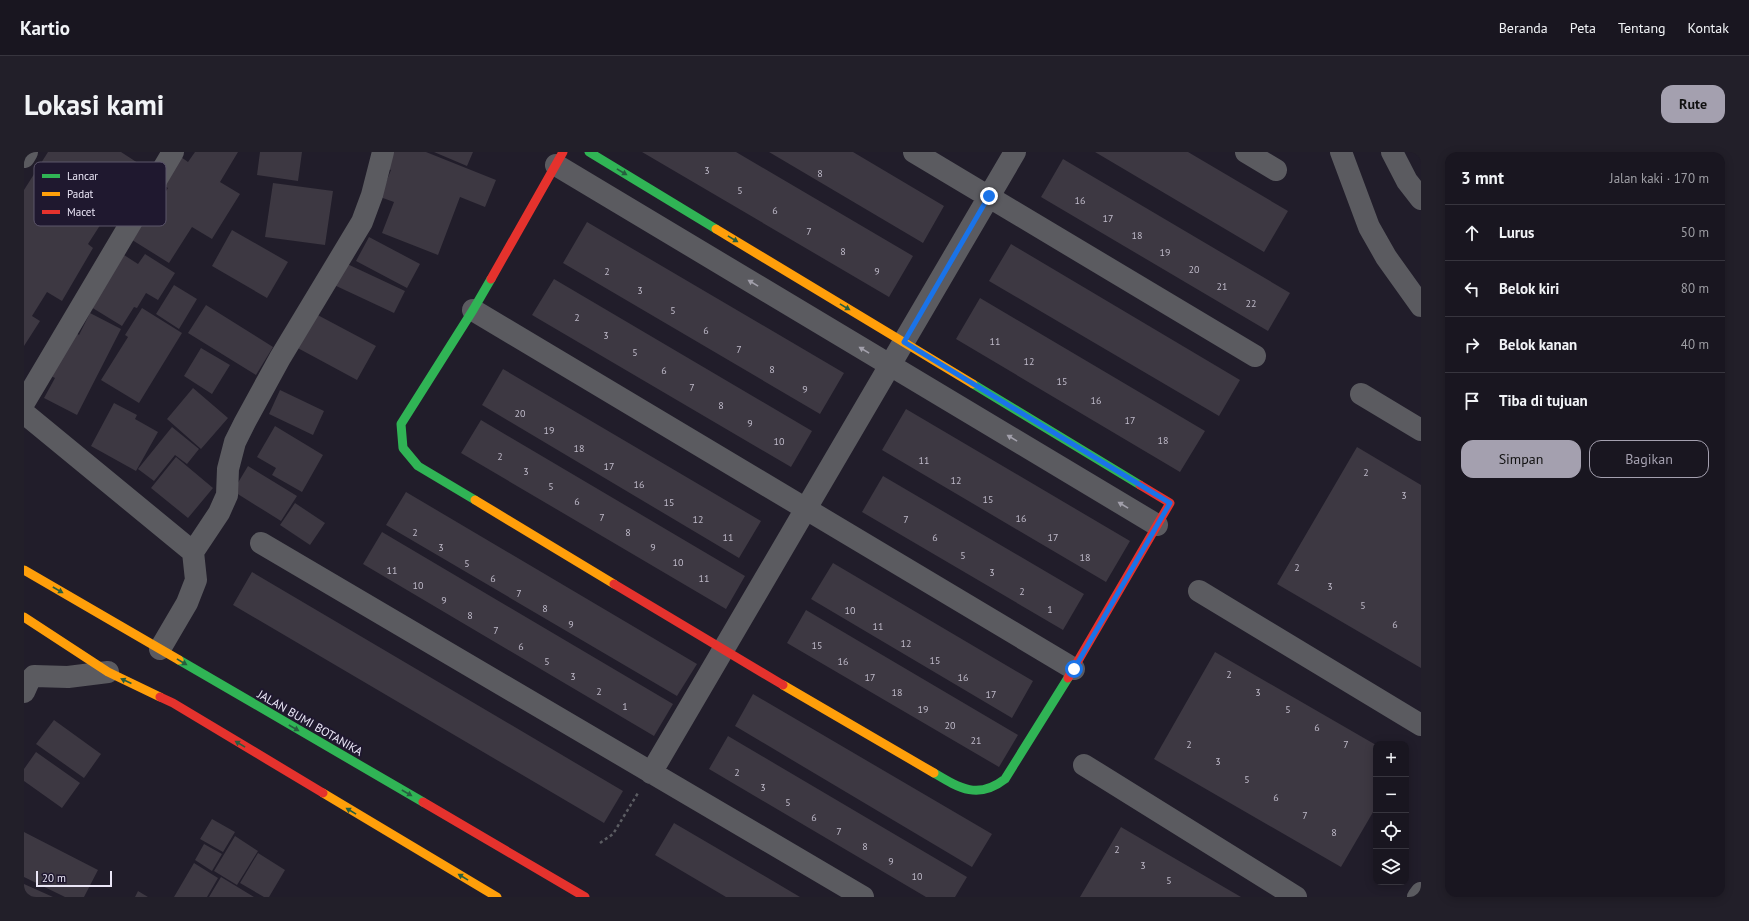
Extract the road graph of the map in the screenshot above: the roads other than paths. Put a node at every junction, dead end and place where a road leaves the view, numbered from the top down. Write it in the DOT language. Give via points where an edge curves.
graph roads {
  1 [pos="27,152"];
  2 [pos="173,152"];
  3 [pos="383,152"];
  4 [pos="589,152"];
  5 [pos="914,152"];
  6 [pos="1015,152"];
  7 [pos="1246,152"];
  8 [pos="1341,152"];
  9 [pos="1392,152"];
  10 [pos="24,157"];
  11 [pos="560,158"];
  12 [pos="166,164"];
  13 [pos="1276,170"];
  14 [pos="989,196"];
  15 [pos="1421,199"];
  16 [pos="129,226"];
  17 [pos="1421,306"];
  18 [pos="472,310"];
  19 [pos="904,342"];
  20 [pos="1255,356"];
  21 [pos="890,365"];
  22 [pos="1361,394"];
  23 [pos="24,403"];
  24 [pos="24,413"];
  25 [pos="1421,430"];
  26 [pos="806,509"];
  27 [pos="1157,525"];
  28 [pos="261,543"];
  29 [pos="193,552"];
  30 [pos="24,570"];
  31 [pos="1199,591"];
  32 [pos="24,617"];
  33 [pos="160,649"];
  34 [pos="723,650"];
  35 [pos="1074,669"];
  36 [pos="108,672"];
  37 [pos="24,692"];
  38 [pos="1421,725"];
  39 [pos="1084,765"];
  40 [pos="651,773"];
  41 [pos="1421,892"];
  42 [pos="497,897"];
  43 [pos="585,897"];
  44 [pos="862,897"];
  45 [pos="1296,897"];
  46 [pos="1418,897"];
  1 -- 10 [label="street"];
  2 -- 12 [label="street"];
  3 -- 29 [label="street" via="362,222 280,358 245,422 235,442 228,469 227,495 219,513"];
  4 -- 19 [label="street, one-way"];
  5 -- 14 [label="street"];
  6 -- 14 [label="street"];
  7 -- 13 [label="street"];
  8 -- 17 [label="street" via="1369,227 1386,257"];
  9 -- 15 [label="street" via="1407,181"];
  11 -- 18 [label="street"];
  21 -- 11 [label="street, one-way"];
  14 -- 19 [label="street"];
  14 -- 20 [label="street"];
  16 -- 23 [label="street"];
  18 -- 26 [label="street"];
  18 -- 34 [label="street" via="401,424 403,448 418,466"];
  19 -- 21 [label="street"];
  19 -- 27 [label="street" via="1170,503"];
  21 -- 26 [label="street"];
  27 -- 21 [label="street, one-way"];
  22 -- 25 [label="street"];
  24 -- 29 [label="street"];
  26 -- 34 [label="street"];
  26 -- 35 [label="street"];
  27 -- 35 [label="street"];
  28 -- 40 [label="street"];
  29 -- 33 [label="street" via="196,580 187,603"];
  30 -- 33 [label="street, JALAN BUMI BOTANIKA, one-way"];
  31 -- 38 [label="street"];
  32 -- 36 [label="street"];
  33 -- 43 [label="street, JALAN BUMI BOTANIKA, one-way"];
  34 -- 35 [label="street" via="958,787 974,791 996,787 1005,779"];
  34 -- 40 [label="street"];
  36 -- 37 [label="street" via="68,677 34,676"];
  42 -- 36 [label="street, one-way" via="173,703"];
  39 -- 45 [label="street"];
  40 -- 44 [label="street"];
  41 -- 46 [label="street"];
}
